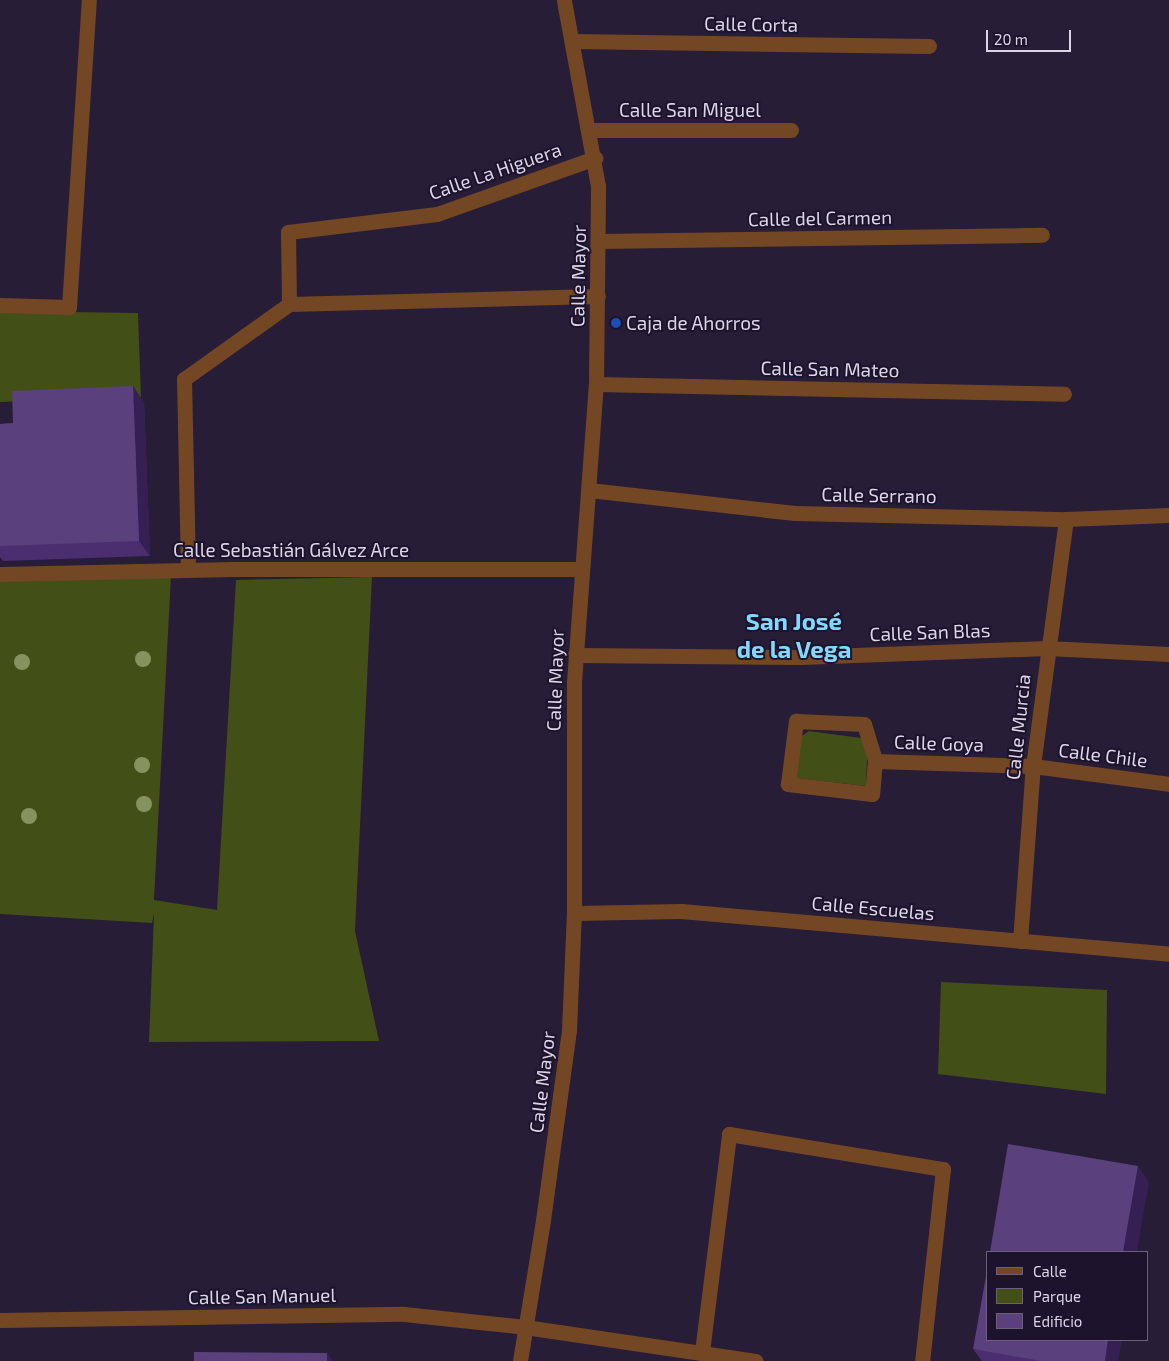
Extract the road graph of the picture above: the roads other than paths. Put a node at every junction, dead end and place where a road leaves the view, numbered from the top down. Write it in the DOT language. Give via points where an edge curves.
graph roads {
  1 [pos="88,0"];
  2 [pos="564,0"];
  3 [pos="572,41"];
  4 [pos="930,46"];
  5 [pos="590,130"];
  6 [pos="791,130"];
  7 [pos="595,158"];
  8 [pos="1042,235"];
  9 [pos="599,241"];
  10 [pos="598,296"];
  11 [pos="289,304"];
  12 [pos="0,306"];
  13 [pos="596,384"];
  14 [pos="1064,394"];
  15 [pos="589,490"];
  16 [pos="1169,515"];
  17 [pos="1066,519"];
  18 [pos="188,569"];
  19 [pos="582,569"];
  20 [pos="0,574"];
  21 [pos="1046,648"];
  22 [pos="1169,654"];
  23 [pos="575,655"];
  24 [pos="875,761"];
  25 [pos="1032,766"];
  26 [pos="1169,784"];
  27 [pos="574,913"];
  28 [pos="1020,941"];
  29 [pos="1169,954"];
  30 [pos="0,1320"];
  31 [pos="525,1327"];
  32 [pos="702,1352"];
  33 [pos="520,1361"];
  34 [pos="756,1361"];
  35 [pos="922,1361"];
  1 -- 12 [label="street" via="69,306"];
  2 -- 3 [label="street, Calle Mayor"];
  3 -- 4 [label="street, Calle Corta"];
  3 -- 5 [label="street, Calle Mayor"];
  5 -- 6 [label="street, Calle San Miguel"];
  5 -- 7 [label="street, Calle Mayor"];
  7 -- 9 [label="street, Calle Mayor"];
  7 -- 11 [label="street, Calle La Higuera" via="437,214 288,232"];
  8 -- 9 [label="street, Calle del Carmen"];
  9 -- 10 [label="street, Calle Mayor"];
  10 -- 11 [label="street"];
  10 -- 13 [label="street, Calle Mayor"];
  11 -- 18 [label="street" via="184,379"];
  13 -- 14 [label="street, Calle San Mateo"];
  13 -- 15 [label="street, Calle Mayor"];
  15 -- 17 [label="street, Calle Serrano" via="795,513"];
  15 -- 19 [label="street, Calle Mayor"];
  16 -- 17 [label="street, Calle Serrano"];
  17 -- 21 [label="street, Calle Murcia"];
  18 -- 19 [label="street, Calle Sebastián Gálvez Arce"];
  18 -- 20 [label="street, Calle Sebastián Gálvez Arce"];
  19 -- 23 [label="street, Calle Mayor"];
  21 -- 22 [label="street, Calle San Blas"];
  21 -- 23 [label="street, Calle San Blas" via="801,657"];
  21 -- 25 [label="street, Calle Murcia"];
  23 -- 27 [label="street, Calle Mayor"];
  24 -- 24 [label="street, Calle Goya" via="864,724 796,721 788,784 872,794"];
  24 -- 25 [label="street, Calle Goya"];
  25 -- 26 [label="street, Calle Chile"];
  25 -- 28 [label="street, Calle Murcia"];
  27 -- 28 [label="street, Calle Escuelas" via="682,911"];
  27 -- 31 [label="street, Calle Mayor" via="566,1061"];
  28 -- 29 [label="street, Calle Escuelas"];
  30 -- 31 [label="street, Calle San Manuel" via="404,1314"];
  31 -- 32 [label="street, Calle San Manuel"];
  31 -- 33 [label="street, Calle Mayor"];
  32 -- 34 [label="street, Calle San Manuel"];
  32 -- 35 [label="street" via="729,1134 943,1169"];
}
